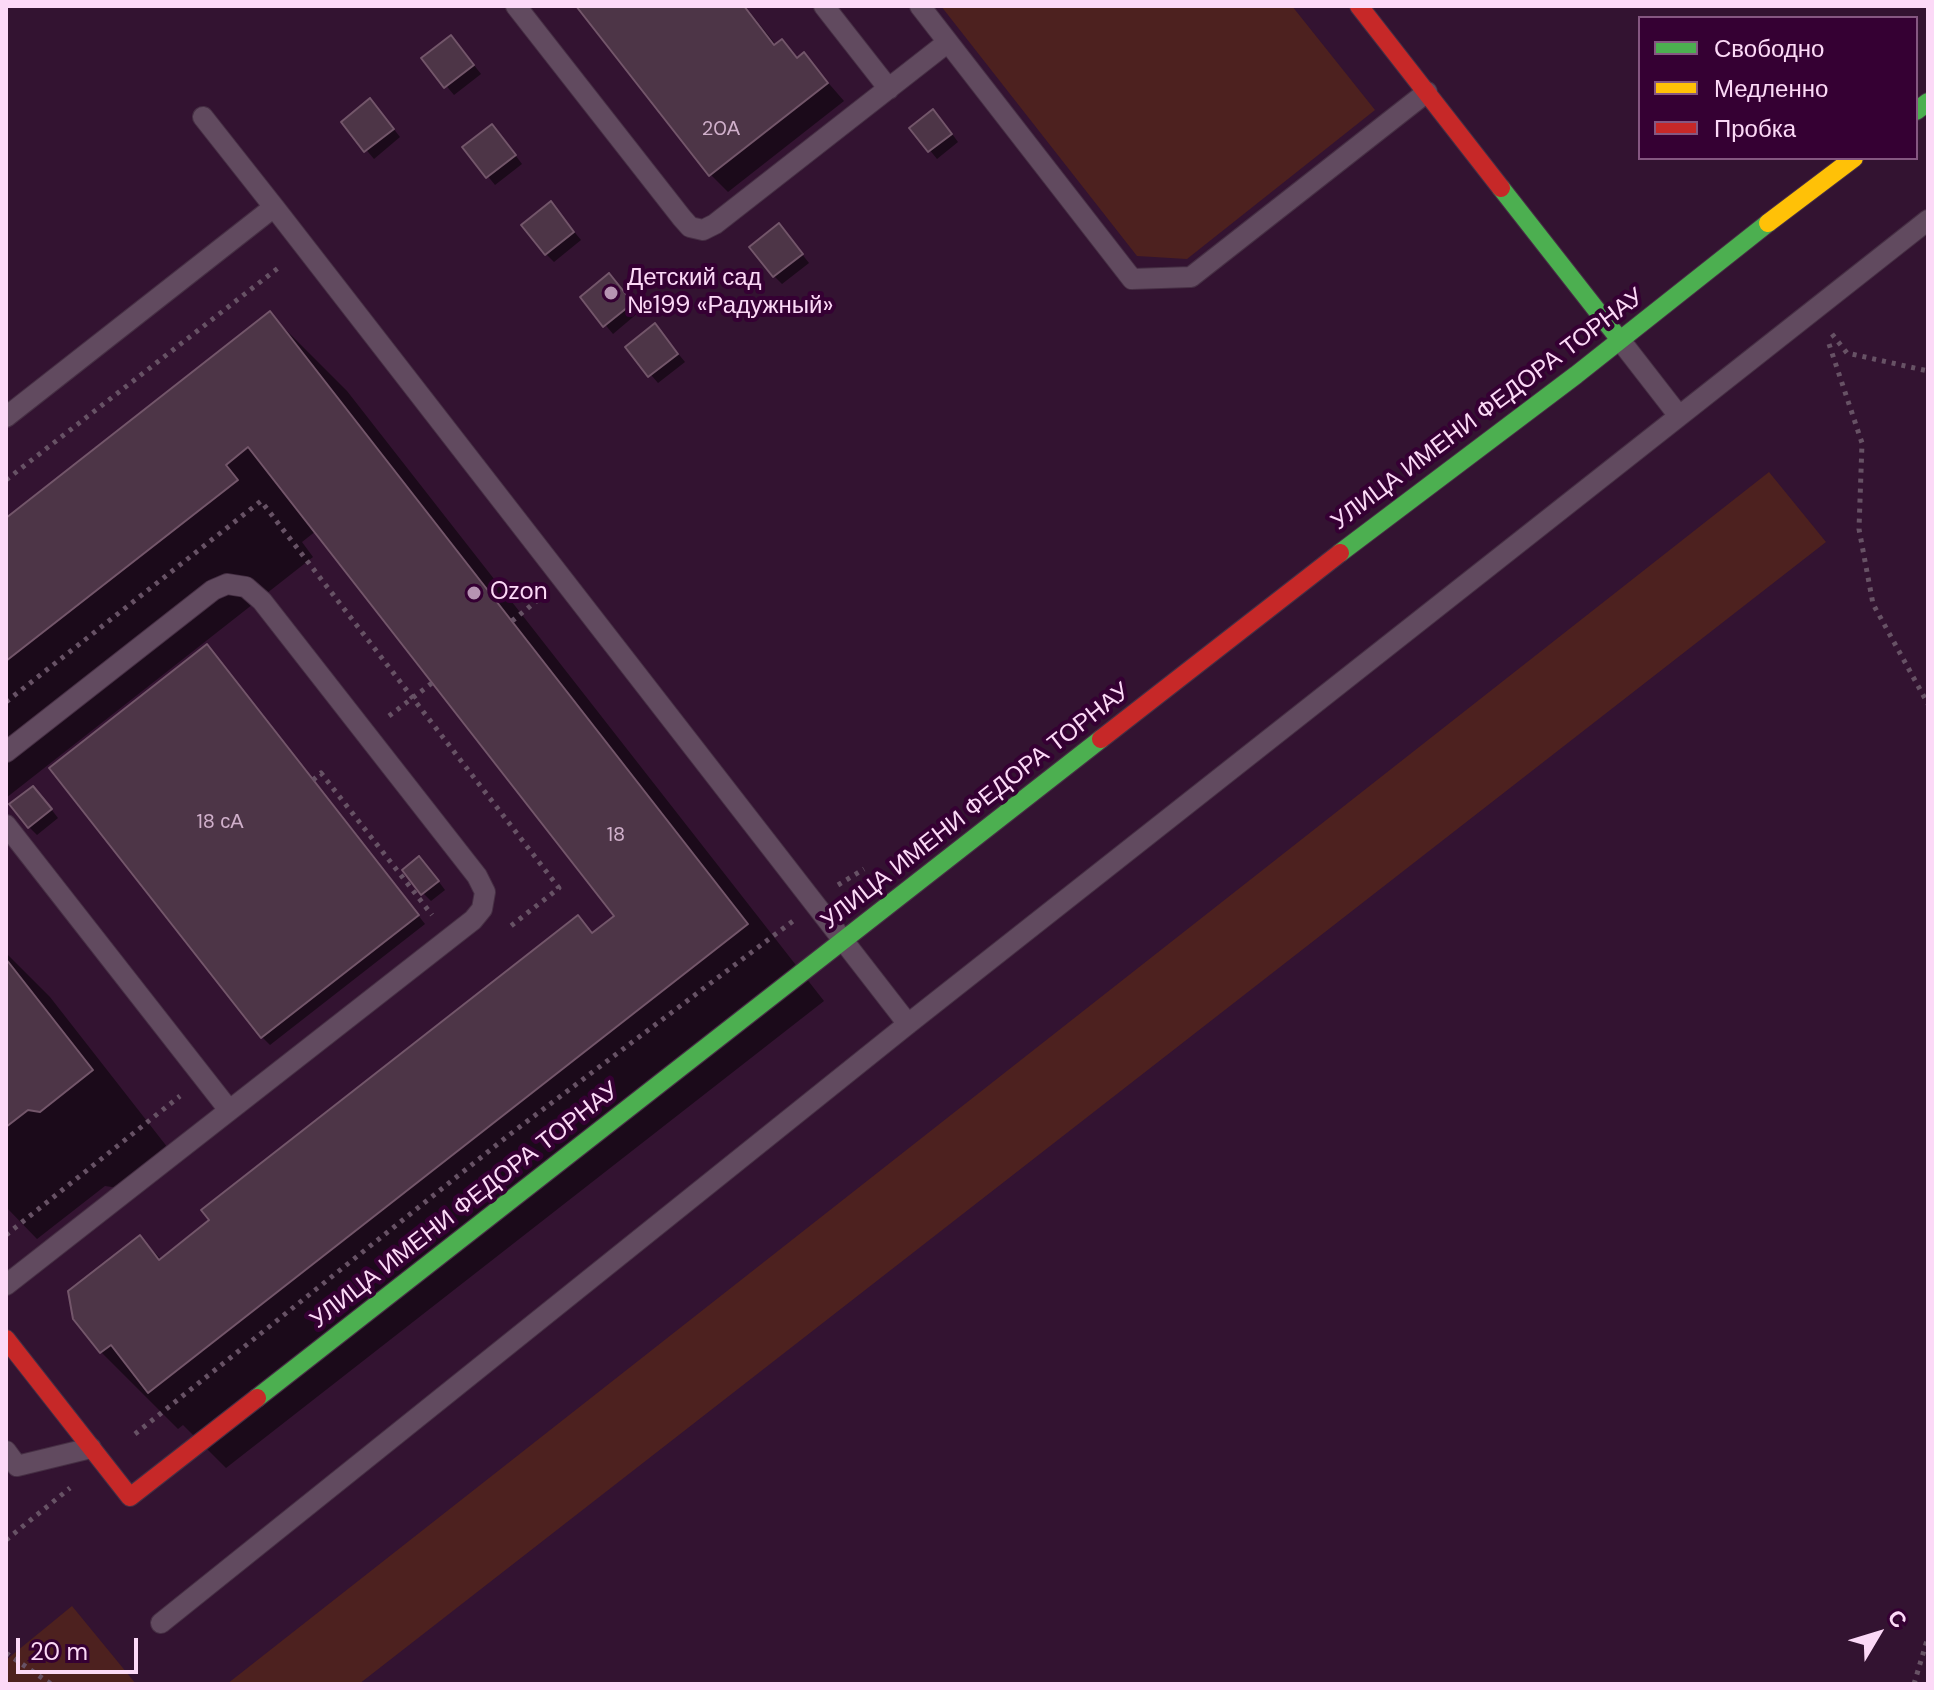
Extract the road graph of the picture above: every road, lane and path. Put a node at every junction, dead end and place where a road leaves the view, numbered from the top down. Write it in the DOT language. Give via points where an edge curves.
graph roads {
  1 [pos="516,6"];
  2 [pos="824,6"];
  3 [pos="920,6"];
  4 [pos="1359,6"];
  5 [pos="948,42"];
  6 [pos="889,89"];
  7 [pos="1427,92"];
  8 [pos="203,117"];
  9 [pos="1851,160"];
  10 [pos="274,207"];
  11 [pos="1928,220"];
  12 [pos="293,276"];
  13 [pos="1813,310"];
  14 [pos="1620,340"];
  15 [pos="1829,344"];
  16 [pos="1928,371"];
  17 [pos="1679,416"];
  18 [pos="6,417"];
  19 [pos="6,480"];
  20 [pos="542,597"];
  21 [pos="512,621"];
  22 [pos="432,683"];
  23 [pos="412,698"];
  24 [pos="6,702"];
  25 [pos="1928,704"];
  26 [pos="367,734"];
  27 [pos="6,752"];
  28 [pos="313,780"];
  29 [pos="6,825"];
  30 [pos="781,910"];
  31 [pos="498,937"];
  32 [pos="450,938"];
  33 [pos="844,942"];
  34 [pos="908,1024"];
  35 [pos="185,1091"];
  36 [pos="229,1110"];
  37 [pos="6,1235"];
  38 [pos="6,1285"];
  39 [pos="6,1339"];
  40 [pos="131,1437"];
  41 [pos="91,1448"];
  42 [pos="6,1451"];
  43 [pos="74,1484"];
  44 [pos="6,1540"];
  45 [pos="161,1623"];
  46 [pos="1928,1637"];
  47 [pos="6,1653"];
  48 [pos="51,1684"];
  49 [pos="1914,1684"];
  1 -- 6 [label="lane" via="682,218 703,230"];
  2 -- 6 [label="lane"];
  3 -- 5 [label="lane"];
  4 -- 7 [label="street"];
  5 -- 6 [label="lane"];
  5 -- 7 [label="lane" via="1132,279 1191,277"];
  7 -- 14 [label="street"];
  8 -- 10 [label="lane"];
  9 -- 14 [label="street, УЛИЦА ИМЕНИ ФЕДОРА ТОРНАУ"];
  10 -- 18 [label="lane"];
  10 -- 33 [label="lane"];
  11 -- 13 [label="lane"];
  12 -- 19 [label="path" via="283,263"];
  13 -- 16 [label="path" via="1847,353"];
  13 -- 17 [label="lane"];
  14 -- 17 [label="lane"];
  14 -- 33 [label="street, УЛИЦА ИМЕНИ ФЕДОРА ТОРНАУ" via="1269,606"];
  15 -- 25 [label="path" via="1862,443 1859,529 1873,604"];
  17 -- 34 [label="lane"];
  20 -- 21 [label="path"];
  22 -- 23 [label="path"];
  23 -- 24 [label="path" via="261,501"];
  23 -- 26 [label="path"];
  23 -- 31 [label="path" via="559,888"];
  26 -- 27 [label="lane" via="262,601 246,587 227,584"];
  26 -- 32 [label="lane" via="485,892 482,909"];
  28 -- 32 [label="path" via="321,773"];
  29 -- 36 [label="lane"];
  30 -- 40 [label="path" via="791,923 509,1135"];
  32 -- 36 [label="lane"];
  33 -- 34 [label="lane"];
  33 -- 41 [label="street, УЛИЦА ИМЕНИ ФЕДОРА ТОРНАУ" via="130,1497"];
  34 -- 45 [label="lane"];
  35 -- 37 [label="path"];
  36 -- 38 [label="lane"];
  39 -- 41 [label="street"];
  41 -- 42 [label="lane" via="17,1466"];
  43 -- 44 [label="path"];
  46 -- 49 [label="path"];
  47 -- 48 [label="path"];
}
